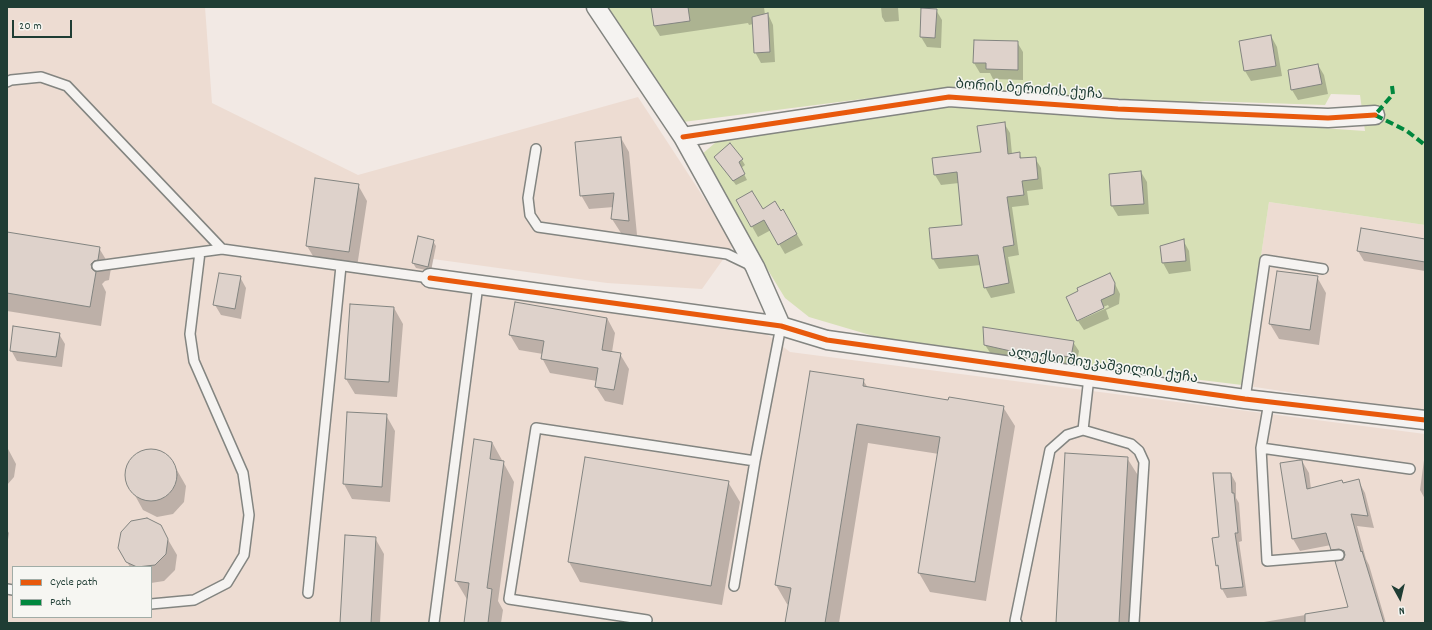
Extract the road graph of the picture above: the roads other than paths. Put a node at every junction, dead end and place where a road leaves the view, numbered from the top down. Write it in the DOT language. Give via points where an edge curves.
graph roads {
  1 [pos="596,7"];
  2 [pos="7,82"];
  3 [pos="1375,115"];
  4 [pos="683,137"];
  5 [pos="536,149"];
  6 [pos="222,249"];
  7 [pos="200,252"];
  8 [pos="97,266"];
  9 [pos="341,266"];
  10 [pos="755,267"];
  11 [pos="1323,268"];
  12 [pos="430,278"];
  13 [pos="478,285"];
  14 [pos="781,326"];
  15 [pos="1089,377"];
  16 [pos="1245,398"];
  17 [pos="1269,402"];
  18 [pos="1425,420"];
  19 [pos="1083,430"];
  20 [pos="1261,448"];
  21 [pos="755,461"];
  22 [pos="1410,469"];
  23 [pos="1340,555"];
  24 [pos="734,586"];
  25 [pos="308,593"];
  26 [pos="152,604"];
  27 [pos="647,620"];
  28 [pos="434,623"];
  29 [pos="1016,623"];
  30 [pos="1134,623"];
  1 -- 4 [label="street"];
  2 -- 6 [label="lane" via="41,78 67,86"];
  3 -- 4 [label="street, ბორის ბერიძის ქუჩა" via="1328,118 1118,109 949,97"];
  4 -- 10 [label="street"];
  5 -- 10 [label="lane" via="528,198 530,215 538,227 727,254"];
  6 -- 7 [label="lane"];
  6 -- 9 [label="lane"];
  7 -- 8 [label="lane"];
  7 -- 26 [label="lane" via="190,334 194,361 243,473 249,515 244,555 227,583 194,600"];
  9 -- 12 [label="lane"];
  9 -- 25 [label="lane"];
  10 -- 14 [label="street"];
  11 -- 16 [label="lane" via="1266,260"];
  12 -- 13 [label="street, ალექსი შიუკაშვილის ქუჩა"];
  13 -- 14 [label="street, ალექსი შიუკაშვილის ქუჩა"];
  13 -- 28 [label="lane"];
  14 -- 15 [label="street, ალექსი შიუკაშვილის ქუჩა" via="827,340"];
  14 -- 21 [label="lane"];
  15 -- 16 [label="street, ალექსი შიუკაშვილის ქუჩა"];
  15 -- 19 [label="lane"];
  16 -- 17 [label="street, ალექსი შიუკაშვილის ქუჩა"];
  17 -- 18 [label="street, ალექსი შიუკაშვილის ქუჩა"];
  17 -- 20 [label="lane"];
  19 -- 29 [label="lane" via="1067,435 1050,450"];
  19 -- 30 [label="lane" via="1131,444 1144,462"];
  20 -- 22 [label="lane"];
  20 -- 23 [label="lane" via="1267,561"];
  21 -- 24 [label="lane"];
  21 -- 27 [label="lane" via="536,428 509,599"];
}
